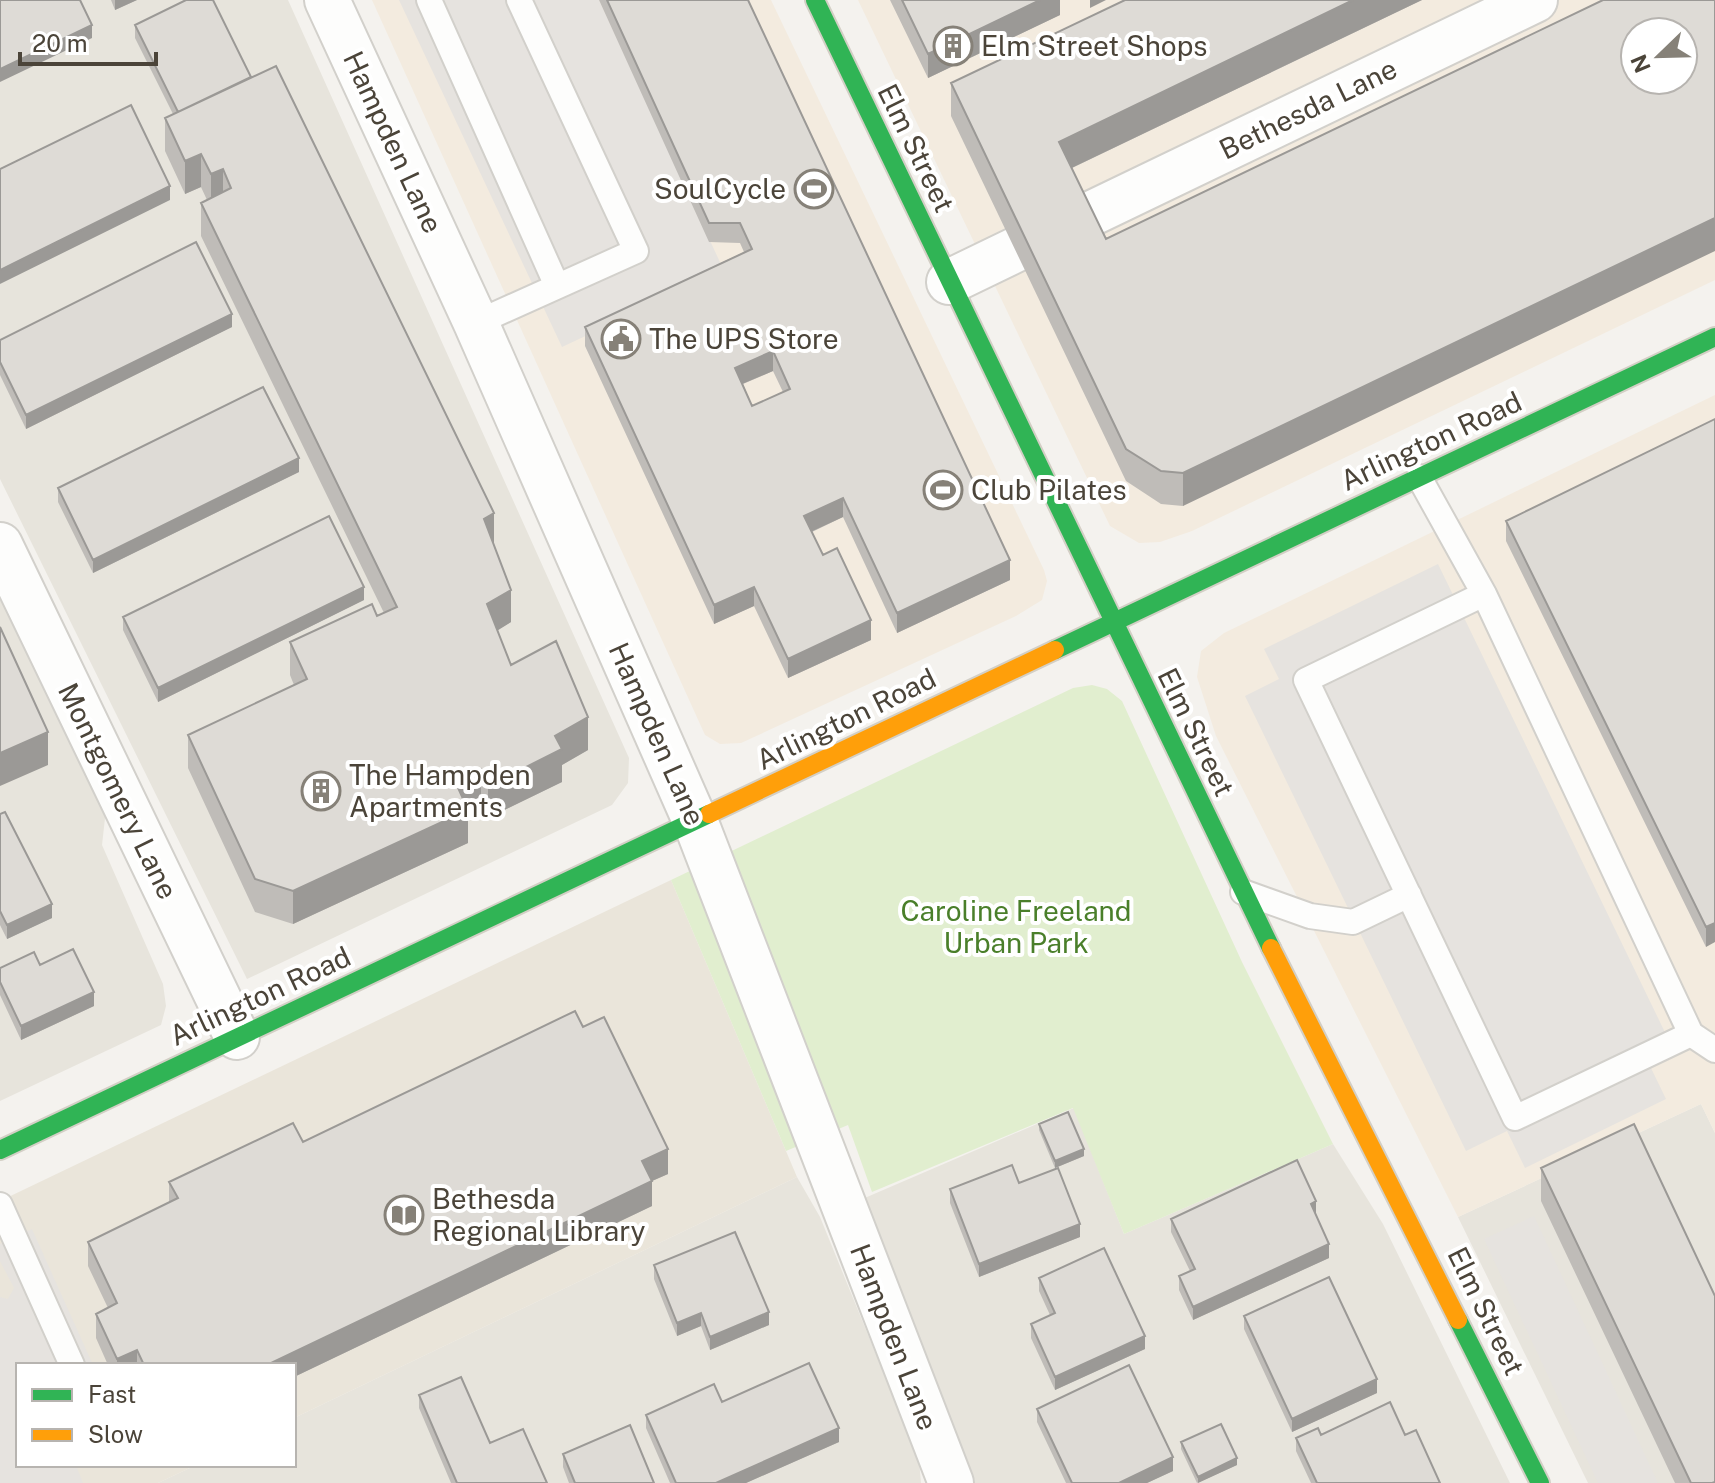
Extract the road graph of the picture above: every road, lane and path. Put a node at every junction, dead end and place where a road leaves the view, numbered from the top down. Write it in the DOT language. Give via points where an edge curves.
graph roads {
  1 [pos="429,0"];
  2 [pos="519,0"];
  3 [pos="815,0"];
  4 [pos="1535,0"];
  5 [pos="339,4"];
  6 [pos="1080,219"];
  7 [pos="1015,250"];
  8 [pos="949,282"];
  9 [pos="557,286"];
  10 [pos="476,323"];
  11 [pos="1715,337"];
  12 [pos="1419,477"];
  13 [pos="0,545"];
  14 [pos="1484,594"];
  15 [pos="1112,624"];
  16 [pos="696,823"];
  17 [pos="1243,892"];
  18 [pos="1409,895"];
  19 [pos="1691,1034"];
  20 [pos="237,1037"];
  21 [pos="1715,1050"];
  22 [pos="0,1150"];
  23 [pos="0,1205"];
  24 [pos="71,1363"];
  25 [pos="951,1483"];
  26 [pos="1540,1483"];
  1 -- 9 [label="lane"];
  2 -- 9 [label="lane" via="636,251"];
  3 -- 8 [label="main road, Elm Street"];
  4 -- 6 [label="street, Bethesda Lane"];
  5 -- 10 [label="street, Hampden Lane"];
  7 -- 8 [label="street"];
  8 -- 15 [label="main road, Elm Street"];
  9 -- 10 [label="lane"];
  10 -- 16 [label="street, Hampden Lane"];
  11 -- 12 [label="main road, Arlington Road"];
  12 -- 14 [label="lane"];
  12 -- 15 [label="main road, Arlington Road"];
  13 -- 20 [label="street, Montgomery Lane"];
  14 -- 18 [label="lane" via="1306,680"];
  14 -- 19 [label="lane"];
  15 -- 16 [label="main road, Arlington Road"];
  15 -- 17 [label="main road, Elm Street"];
  16 -- 20 [label="main road, Arlington Road"];
  16 -- 25 [label="street, Hampden Lane"];
  17 -- 18 [label="lane" via="1310,916 1353,922"];
  17 -- 26 [label="main road, Elm Street"];
  18 -- 19 [label="lane" via="1515,1118"];
  19 -- 21 [label="lane"];
  20 -- 22 [label="main road, Arlington Road"];
  23 -- 24 [label="lane"];
}
